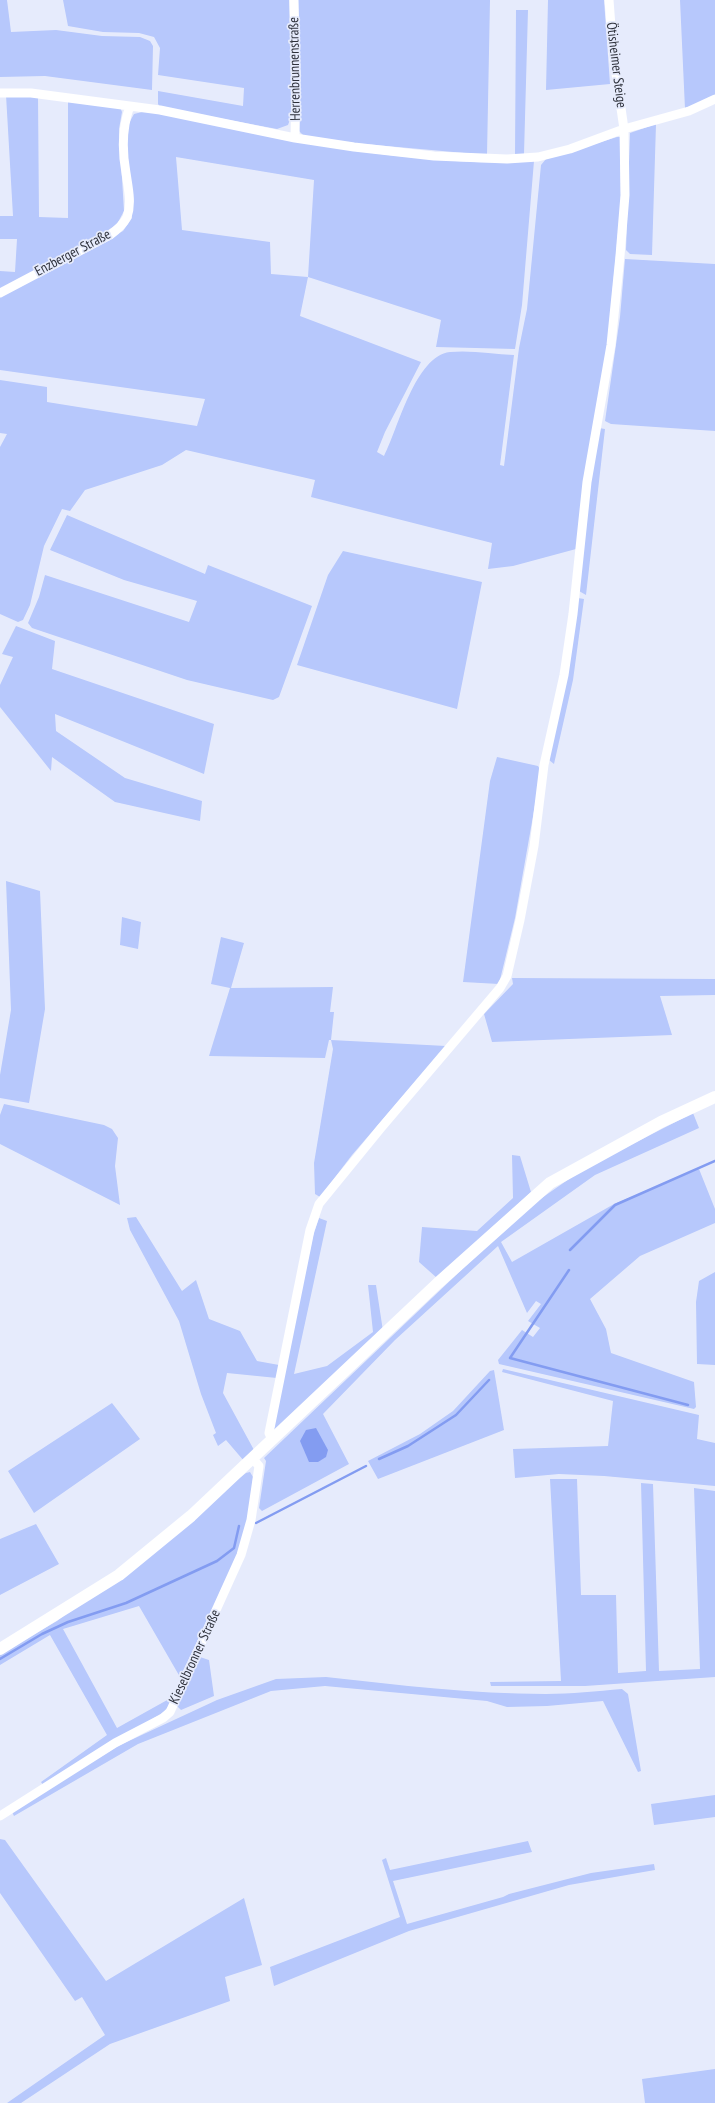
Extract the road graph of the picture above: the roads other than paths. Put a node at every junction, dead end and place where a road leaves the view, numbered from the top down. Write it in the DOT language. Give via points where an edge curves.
graph roads {
  1 [pos="294,0"];
  2 [pos="609,0"];
  3 [pos="0,93"];
  4 [pos="715,99"];
  5 [pos="130,106"];
  6 [pos="624,129"];
  7 [pos="295,138"];
  8 [pos="0,293"];
  9 [pos="715,1097"];
  10 [pos="272,1440"];
  11 [pos="253,1459"];
  12 [pos="0,1649"];
  13 [pos="0,1816"];
  1 -- 7 [label="street, Herrenbrunnenstraße"];
  2 -- 6 [label="street, Ötisheimer Steige" via="613,53"];
  3 -- 5 [label="street" via="31,93"];
  4 -- 6 [label="street" via="689,111"];
  5 -- 7 [label="street" via="201,117"];
  5 -- 8 [label="street, Enzberger Straße" via="124,120 129,203 122,224 110,235"];
  6 -- 7 [label="street" via="558,152 538,157 508,159 396,152"];
  6 -- 10 [label="street, Ötisheimer Steige" via="625,195 610,345 587,482 573,614 564,675 544,765 534,846 507,976 500,988 319,1204 310,1230 292,1316 269,1433"];
  9 -- 10 [label="main road" via="661,1122 550,1183 438,1283"];
  10 -- 11 [label="main road"];
  11 -- 12 [label="main road" via="191,1516 119,1575"];
  11 -- 13 [label="street, Kieselbronner Straße" via="259,1466 251,1520 242,1555 170,1712 115,1743"];
}
